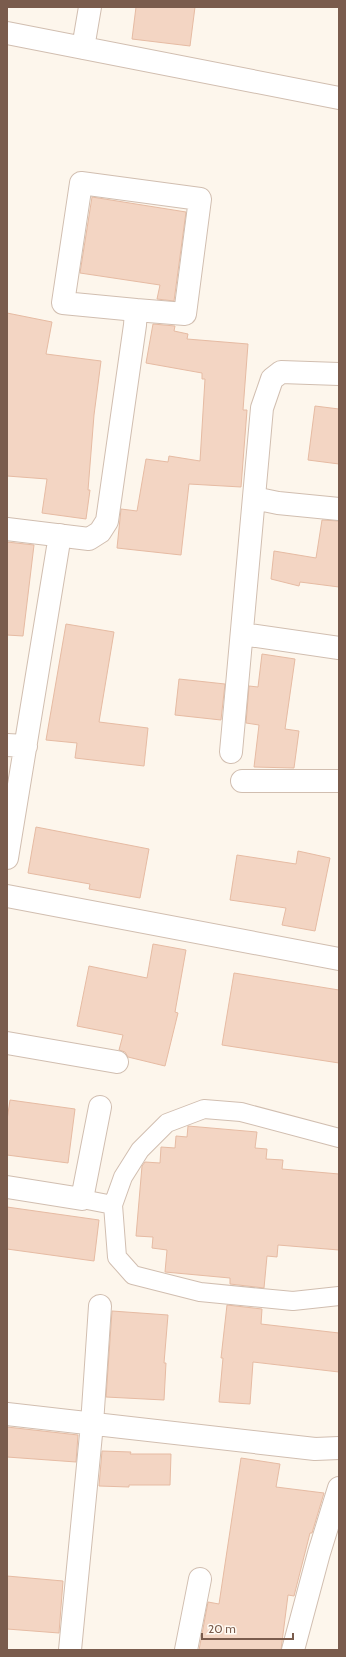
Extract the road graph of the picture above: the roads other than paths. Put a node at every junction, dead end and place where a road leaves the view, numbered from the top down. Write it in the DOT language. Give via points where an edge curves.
graph roads {
  1 [pos="90,7"];
  2 [pos="7,33"];
  3 [pos="83,48"];
  4 [pos="339,98"];
  5 [pos="136,310"];
  6 [pos="339,374"];
  7 [pos="254,498"];
  8 [pos="339,509"];
  9 [pos="7,529"];
  10 [pos="60,535"];
  11 [pos="242,634"];
  12 [pos="339,648"];
  13 [pos="17,745"];
  14 [pos="231,752"];
  15 [pos="242,781"];
  16 [pos="339,781"];
  17 [pos="7,858"];
  18 [pos="7,896"];
  19 [pos="339,959"];
  20 [pos="7,1042"];
  21 [pos="117,1062"];
  22 [pos="100,1107"];
  23 [pos="339,1138"];
  24 [pos="7,1187"];
  25 [pos="82,1199"];
  26 [pos="113,1206"];
  27 [pos="339,1296"];
  28 [pos="100,1306"];
  29 [pos="7,1414"];
  30 [pos="92,1424"];
  31 [pos="339,1448"];
  32 [pos="339,1488"];
  33 [pos="200,1578"];
  34 [pos="70,1650"];
  35 [pos="186,1650"];
  36 [pos="293,1650"];
  1 -- 3 [label="street"];
  2 -- 3 [label="street"];
  3 -- 4 [label="street"];
  5 -- 5 [label="street" via="185,314 200,199 81,183 63,303"];
  5 -- 10 [label="street" via="107,520 100,532 89,539"];
  6 -- 7 [label="street" via="281,372 272,379 262,408"];
  7 -- 8 [label="street"];
  7 -- 11 [label="street"];
  9 -- 10 [label="street"];
  10 -- 13 [label="street"];
  11 -- 12 [label="street"];
  11 -- 14 [label="street"];
  13 -- 17 [label="street"];
  15 -- 16 [label="street"];
  18 -- 19 [label="street"];
  20 -- 21 [label="street"];
  22 -- 25 [label="street"];
  23 -- 26 [label="lane" via="241,1112 204,1110 167,1123 140,1150 123,1177"];
  24 -- 25 [label="street"];
  25 -- 26 [label="lane"];
  26 -- 27 [label="lane" via="117,1257 133,1275 200,1292 293,1301"];
  28 -- 30 [label="street"];
  29 -- 30 [label="street"];
  30 -- 31 [label="street" via="315,1449"];
  30 -- 34 [label="street"];
  32 -- 36 [label="street"];
  33 -- 35 [label="street"];
}
